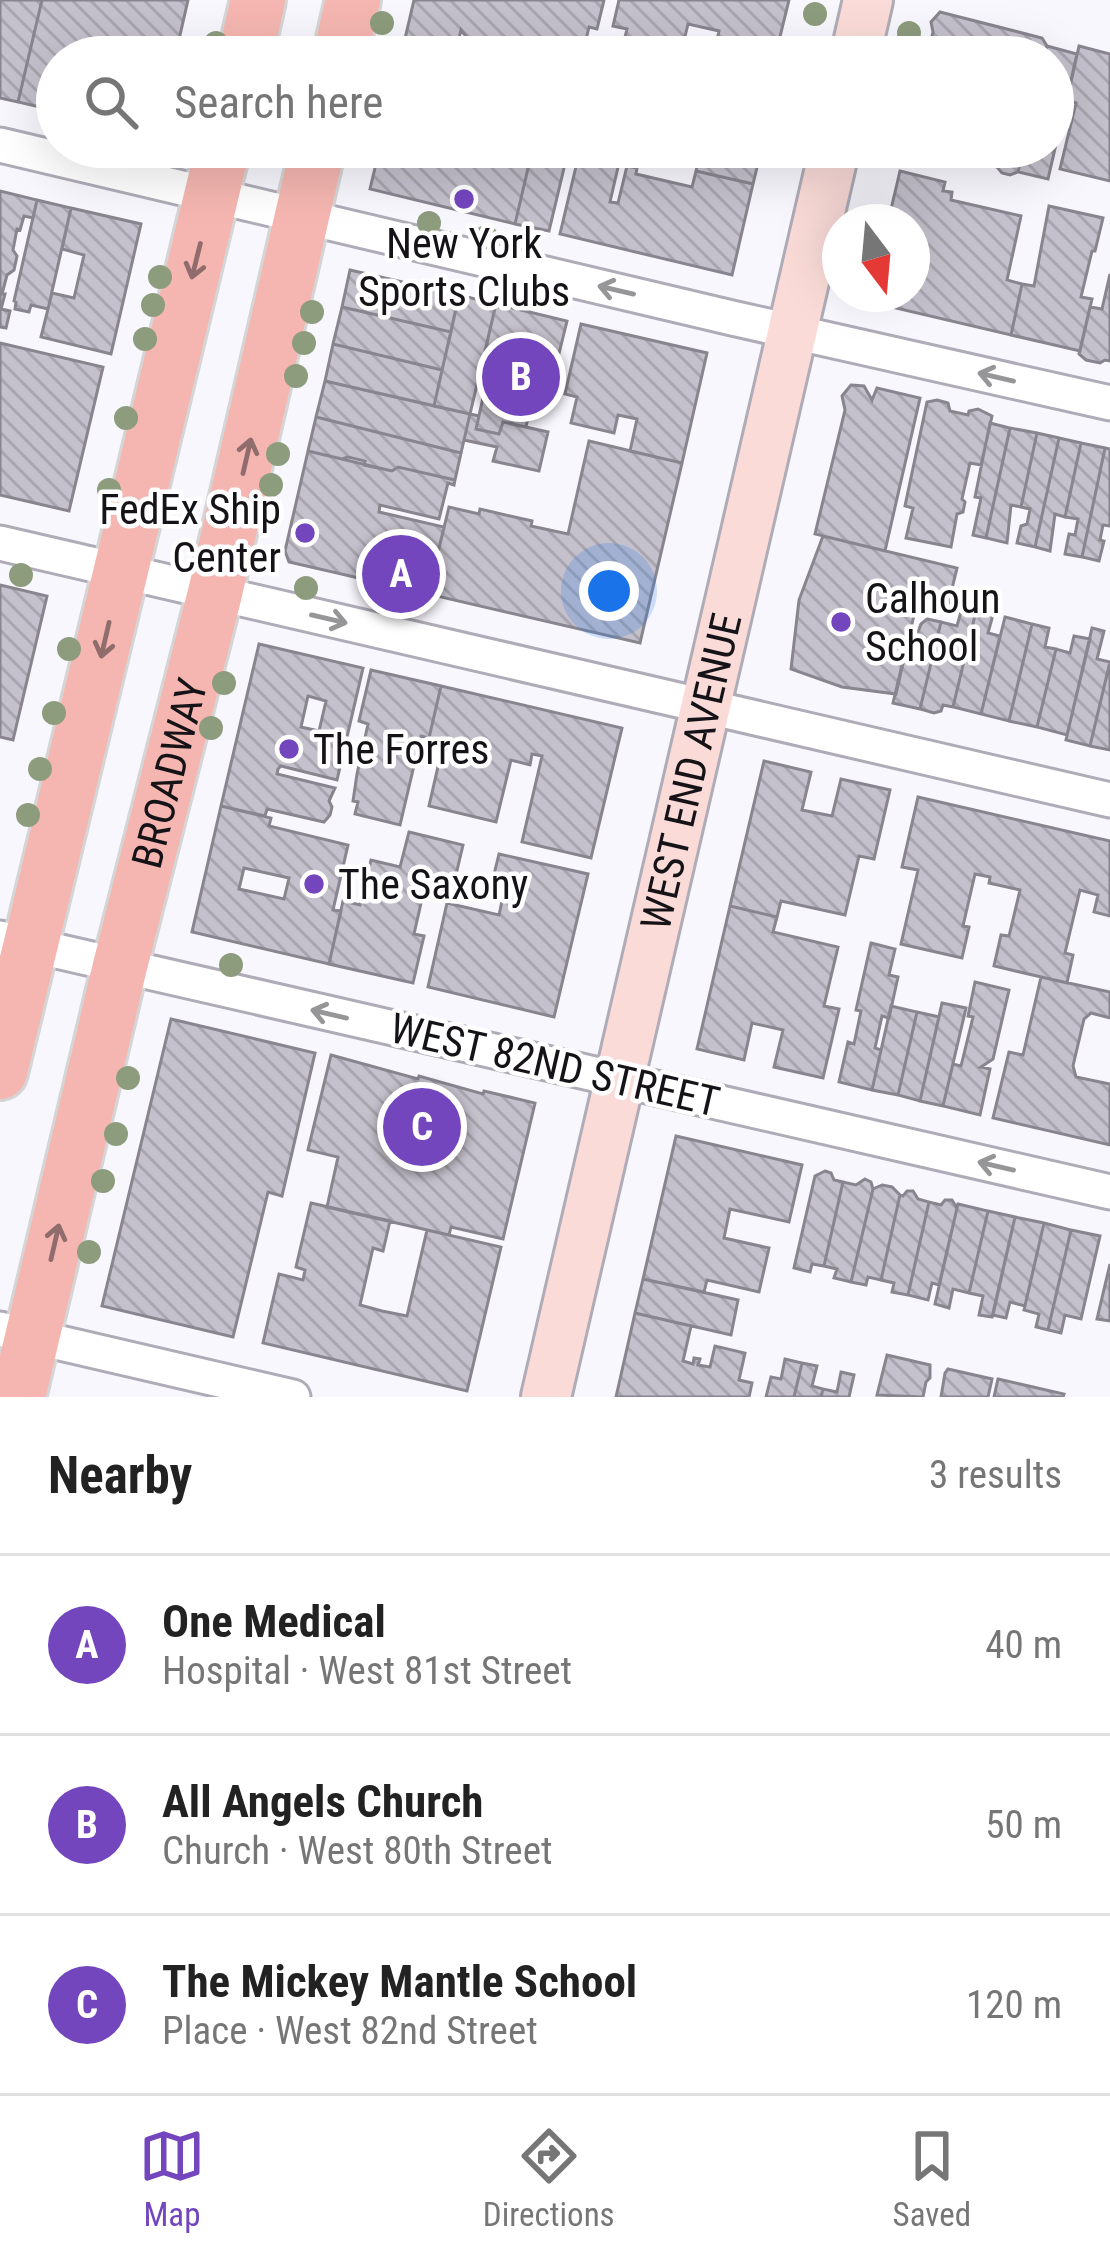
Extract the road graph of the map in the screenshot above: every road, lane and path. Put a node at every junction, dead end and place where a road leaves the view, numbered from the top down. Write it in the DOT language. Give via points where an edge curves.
graph roads {
  1 [pos="258,0"];
  2 [pos="353,0"];
  3 [pos="868,0"];
  4 [pos="249,36"];
  5 [pos="345,36"];
  6 [pos="860,36"];
  7 [pos="0,145"];
  8 [pos="36,149"];
  9 [pos="313,168"];
  10 [pos="830,168"];
  11 [pos="218,171"];
  12 [pos="302,215"];
  13 [pos="792,331"];
  14 [pos="1110,403"];
  15 [pos="0,543"];
  16 [pos="121,571"];
  17 [pos="215,593"];
  18 [pos="705,706"];
  19 [pos="1110,800"];
  20 [pos="16,942"];
  21 [pos="120,966"];
  22 [pos="0,1072"];
  23 [pos="619,1080"];
  24 [pos="1110,1192"];
  25 [pos="16,1332"];
  26 [pos="18,1397"];
  27 [pos="293,1397"];
  28 [pos="546,1397"];
  1 -- 4 [label="main road"];
  2 -- 5 [label="main road"];
  3 -- 6 [label="street"];
  7 -- 8 [label="street"];
  9 -- 12 [label="main road, BROADWAY"];
  10 -- 13 [label="street, WEST END AVENUE"];
  11 -- 12 [label="street"];
  11 -- 16 [label="main road, one-way"];
  13 -- 12 [label="street, one-way"];
  17 -- 12 [label="main road, BROADWAY, one-way"];
  14 -- 13 [label="street, one-way"];
  13 -- 18 [label="street, WEST END AVENUE"];
  15 -- 16 [label="street"];
  16 -- 17 [label="street"];
  16 -- 20 [label="main road, one-way"];
  17 -- 18 [label="street, one-way"];
  17 -- 21 [label="main road, BROADWAY"];
  18 -- 19 [label="street"];
  18 -- 23 [label="street, WEST END AVENUE"];
  20 -- 21 [label="street, WEST 82ND STREET"];
  20 -- 22 [label="main road"];
  23 -- 21 [label="street, WEST 82ND STREET, one-way"];
  25 -- 21 [label="main road, BROADWAY, one-way"];
  24 -- 23 [label="street, WEST 82ND STREET, one-way"];
  23 -- 28 [label="street, WEST END AVENUE"];
  25 -- 26 [label="main road, BROADWAY"];
  25 -- 27 [label="street"];
}
